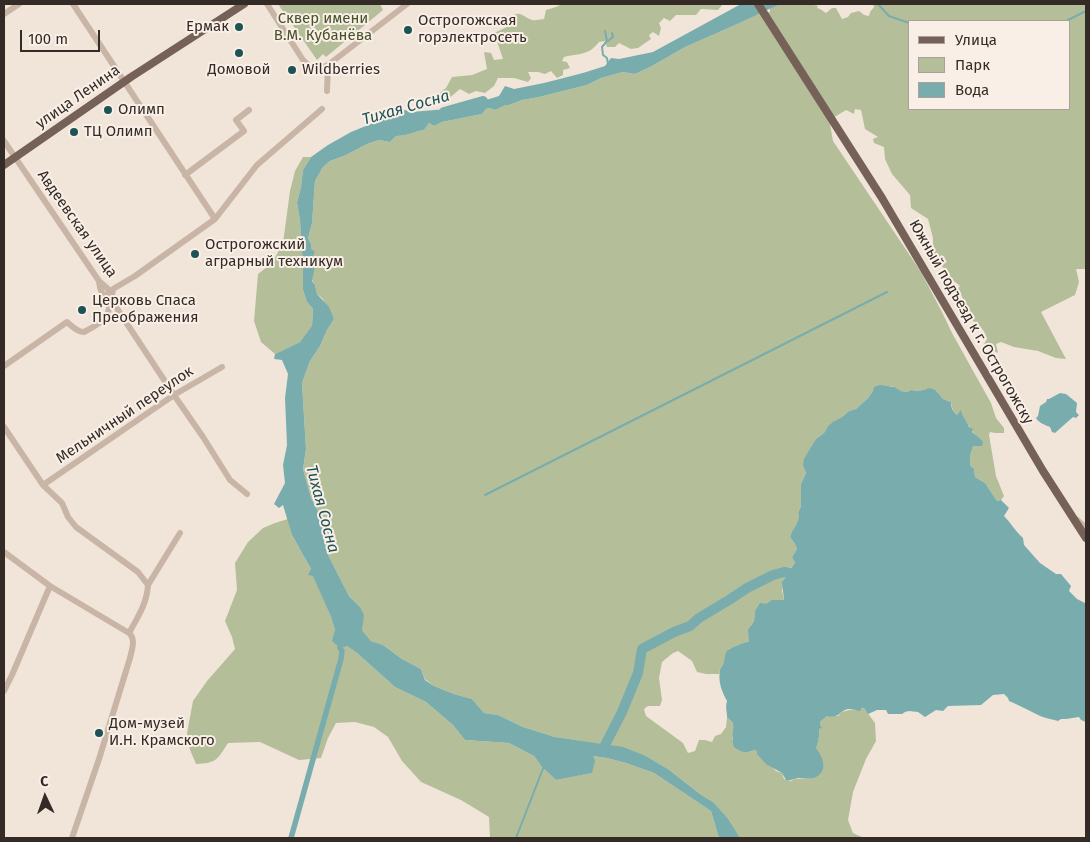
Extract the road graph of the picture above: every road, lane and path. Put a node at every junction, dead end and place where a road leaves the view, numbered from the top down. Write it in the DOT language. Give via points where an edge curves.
graph roads {
  1 [pos="19,4"];
  2 [pos="73,4"];
  3 [pos="244,4"];
  4 [pos="267,4"];
  5 [pos="407,4"];
  6 [pos="758,4"];
  7 [pos="4,14"];
  8 [pos="328,65"];
  9 [pos="124,82"];
  10 [pos="327,91"];
  11 [pos="249,110"];
  12 [pos="322,110"];
  13 [pos="4,141"];
  14 [pos="14,158"];
  15 [pos="4,165"];
  16 [pos="185,175"];
  17 [pos="215,219"];
  18 [pos="112,301"];
  19 [pos="4,366"];
  20 [pos="222,367"];
  21 [pos="174,395"];
  22 [pos="4,427"];
  23 [pos="43,485"];
  24 [pos="246,494"];
  25 [pos="1067,510"];
  26 [pos="1086,528"];
  27 [pos="180,533"];
  28 [pos="1086,538"];
  29 [pos="4,552"];
  30 [pos="148,585"];
  31 [pos="50,586"];
  32 [pos="129,632"];
  33 [pos="4,691"];
  34 [pos="72,838"];
  1 -- 7 [label="street"];
  2 -- 9 [label="street"];
  3 -- 9 [label="main road, улица Ленина"];
  4 -- 8 [label="street" via="303,60 314,68"];
  5 -- 8 [label="street"];
  6 -- 25 [label="main road, Южный подъезд к г. Острогожску" via="887,206"];
  8 -- 10 [label="street"];
  9 -- 14 [label="main road, улица Ленина"];
  9 -- 16 [label="street"];
  11 -- 16 [label="street" via="236,120 244,131"];
  12 -- 17 [label="street" via="257,165"];
  13 -- 14 [label="street, Авдеевская улица"];
  14 -- 15 [label="main road, улица Ленина"];
  14 -- 18 [label="street, Авдеевская улица" via="99,281 108,289"];
  16 -- 17 [label="street"];
  17 -- 18 [label="street" via="114,289"];
  18 -- 19 [label="street" via="108,315 97,325 80,332 67,322"];
  18 -- 21 [label="street, Авдеевская улица"];
  20 -- 21 [label="street, Мельничный переулок"];
  21 -- 23 [label="street, Мельничный переулок"];
  21 -- 24 [label="street, Авдеевская улица" via="230,480"];
  22 -- 23 [label="street"];
  23 -- 30 [label="street" via="62,503 76,527 138,572"];
  25 -- 26 [label="street"];
  25 -- 28 [label="main road, Южный подъезд к г. Острогожску"];
  27 -- 30 [label="street"];
  29 -- 31 [label="street"];
  30 -- 32 [label="street" via="142,611"];
  31 -- 32 [label="street"];
  31 -- 33 [label="street"];
  32 -- 34 [label="street" via="133,644 130,658"];
}
